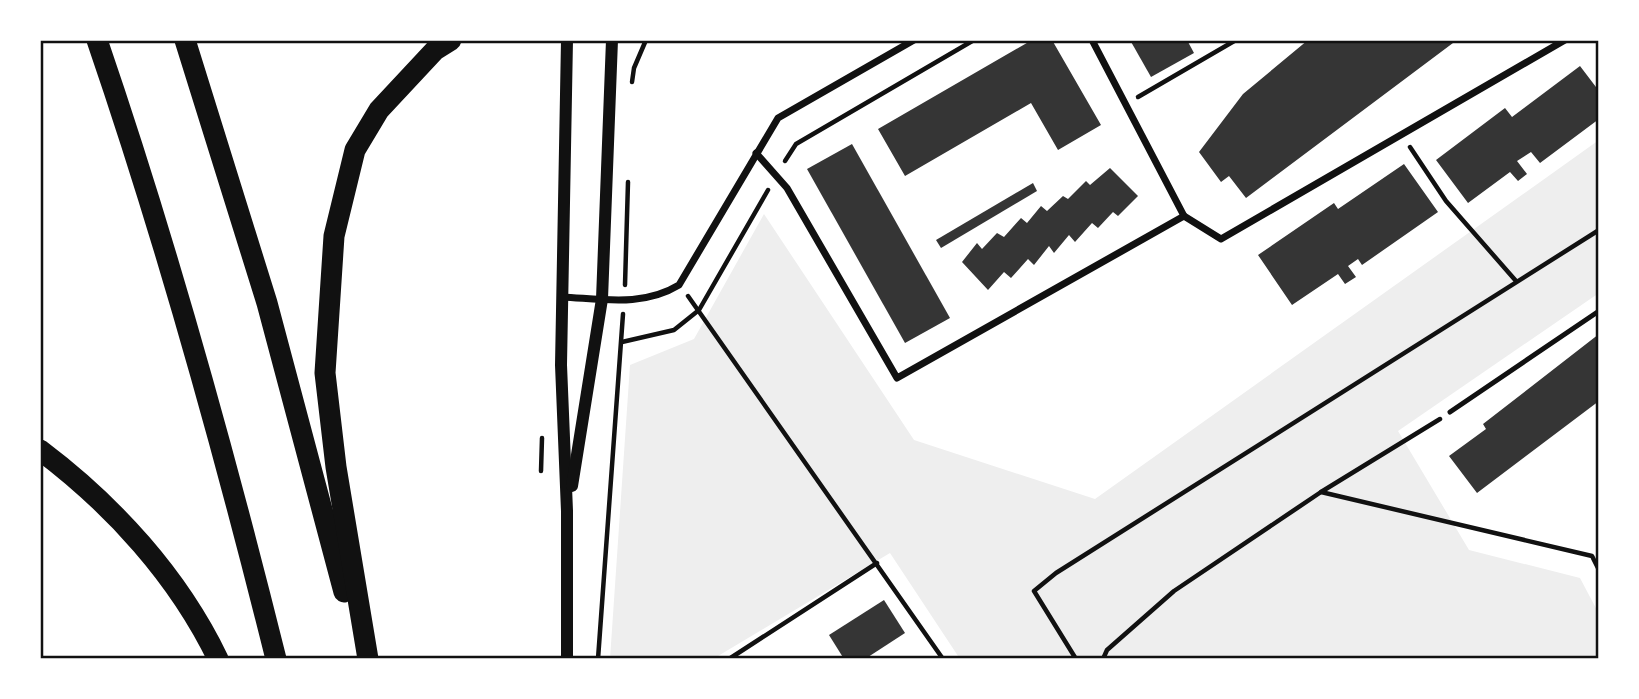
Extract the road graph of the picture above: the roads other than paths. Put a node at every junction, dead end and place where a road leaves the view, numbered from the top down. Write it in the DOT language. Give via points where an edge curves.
graph roads {
  1 [pos="97,40"];
  2 [pos="185,40"];
  3 [pos="451,40"];
  4 [pos="567,40"];
  5 [pos="612,40"];
  6 [pos="914,40"];
  7 [pos="1091,40"];
  8 [pos="1565,40"];
  9 [pos="755,153"];
  10 [pos="1184,216"];
  11 [pos="562,297"];
  12 [pos="602,299"];
  13 [pos="1599,311"];
  14 [pos="1450,412"];
  15 [pos="40,450"];
  16 [pos="568,511"];
  17 [pos="218,659"];
  18 [pos="276,659"];
  19 [pos="361,659"];
  20 [pos="368,659"];
  21 [pos="567,659"];
  1 -- 18 [label="highway" via="187,323"];
  2 -- 19 [label="highway" via="267,303"];
  3 -- 20 [label="highway" via="411,74 366,130 342,192 334,236 325,373"];
  4 -- 11 [label="street"];
  5 -- 12 [label="street"];
  6 -- 9 [label="street" via="788,110"];
  7 -- 10 [label="street"];
  8 -- 10 [label="street" via="1221,239"];
  9 -- 10 [label="street" via="787,188 897,378"];
  9 -- 12 [label="street" via="679,285 663,295"];
  11 -- 12 [label="street"];
  11 -- 16 [label="street"];
  12 -- 16 [label="street"];
  13 -- 14 [label="lane"];
  15 -- 17 [label="highway" via="138,539 175,588"];
  16 -- 21 [label="street"];
}
